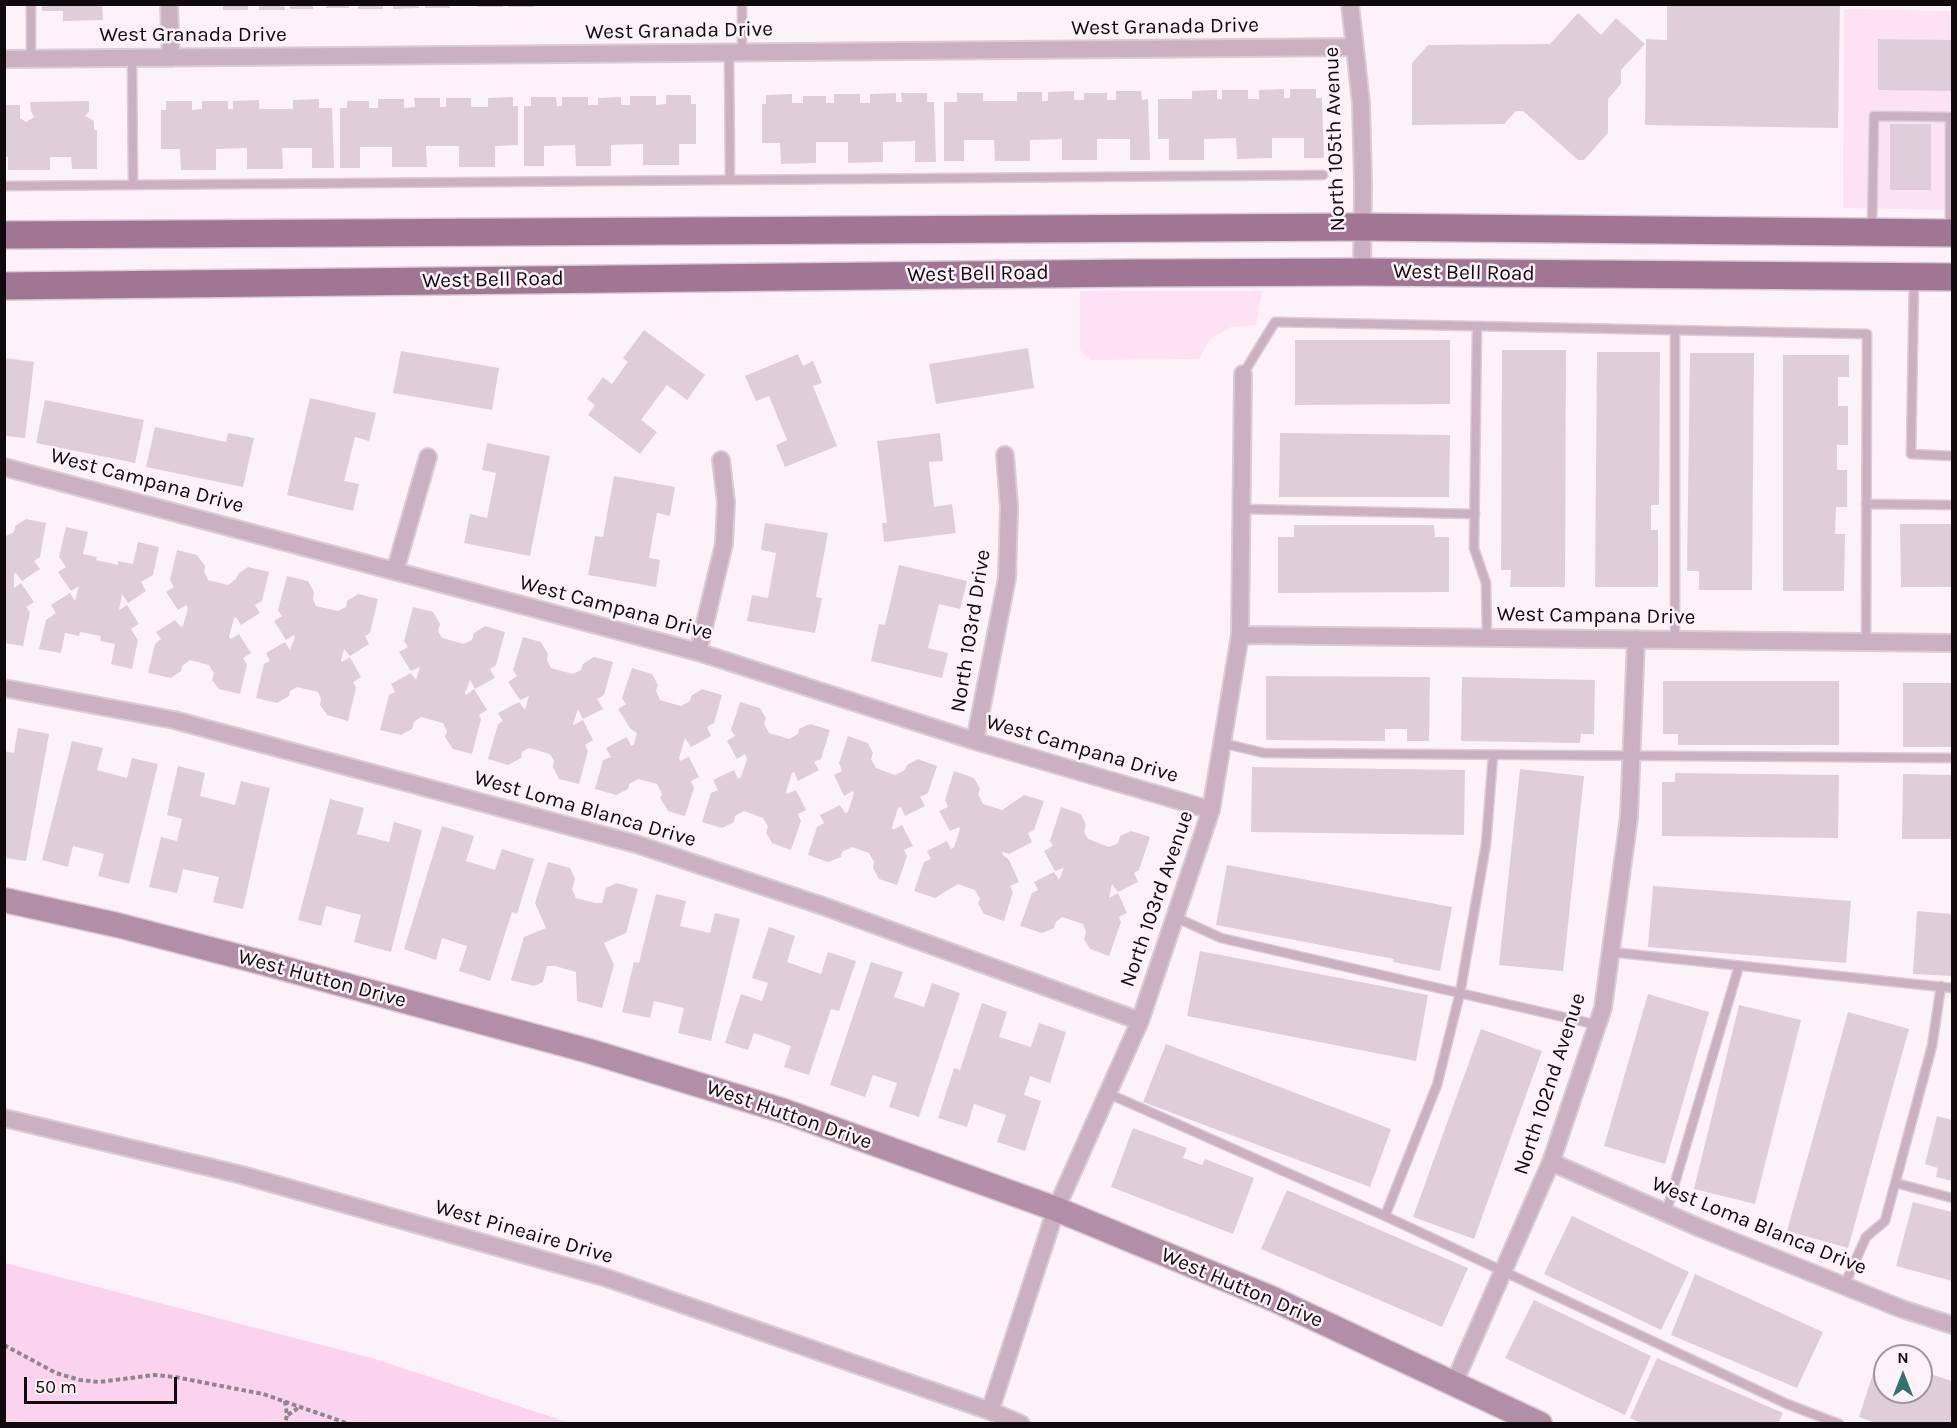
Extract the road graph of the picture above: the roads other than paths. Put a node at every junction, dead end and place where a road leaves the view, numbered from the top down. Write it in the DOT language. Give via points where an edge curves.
graph roads {
  1 [pos="31,4"];
  2 [pos="169,4"];
  3 [pos="742,4"];
  4 [pos="1350,4"];
  5 [pos="1354,47"];
  6 [pos="735,53"];
  7 [pos="132,58"];
  8 [pos="171,58"];
  9 [pos="4,59"];
  10 [pos="31,59"];
  11 [pos="1951,117"];
  12 [pos="1323,175"];
  13 [pos="730,180"];
  14 [pos="133,185"];
  15 [pos="4,186"];
  16 [pos="1362,227"];
  17 [pos="1872,232"];
  18 [pos="1951,233"];
  19 [pos="4,235"];
  20 [pos="1362,272"];
  21 [pos="1915,277"];
  22 [pos="1953,277"];
  23 [pos="4,286"];
  24 [pos="1477,326"];
  25 [pos="1675,330"];
  26 [pos="1243,374"];
  27 [pos="1005,455"];
  28 [pos="1953,456"];
  29 [pos="428,457"];
  30 [pos="721,459"];
  31 [pos="4,467"];
  32 [pos="1866,504"];
  33 [pos="1953,505"];
  34 [pos="1242,508"];
  35 [pos="1475,514"];
  36 [pos="395,571"];
  37 [pos="1240,635"];
  38 [pos="1487,638"];
  39 [pos="1636,639"];
  40 [pos="1675,640"];
  41 [pos="1866,642"];
  42 [pos="1953,643"];
  43 [pos="698,652"];
  44 [pos="4,688"];
  45 [pos="975,741"];
  46 [pos="1222,743"];
  47 [pos="1493,756"];
  48 [pos="1631,758"];
  49 [pos="1953,759"];
  50 [pos="1211,810"];
  51 [pos="4,900"];
  52 [pos="1175,917"];
  53 [pos="1610,952"];
  54 [pos="1739,966"];
  55 [pos="1941,986"];
  56 [pos="1953,988"];
  57 [pos="1460,993"];
  58 [pos="1140,1020"];
  59 [pos="1598,1025"];
  60 [pos="1107,1093"];
  61 [pos="4,1118"];
  62 [pos="1551,1162"];
  63 [pos="1896,1183"];
  64 [pos="1953,1198"];
  65 [pos="1056,1209"];
  66 [pos="1666,1213"];
  67 [pos="1385,1216"];
  68 [pos="1504,1271"];
  69 [pos="1844,1286"];
  70 [pos="1953,1325"];
  71 [pos="1454,1383"];
  72 [pos="990,1411"];
  73 [pos="1021,1424"];
  74 [pos="1540,1424"];
  75 [pos="1839,1424"];
  1 -- 10 [label="lane"];
  2 -- 8 [label="street"];
  3 -- 6 [label="lane"];
  4 -- 5 [label="street, North 105th Avenue"];
  5 -- 6 [label="street, West Granada Drive"];
  5 -- 16 [label="street, North 105th Avenue" via="1361,103"];
  6 -- 8 [label="street, West Granada Drive"];
  6 -- 13 [label="lane"];
  7 -- 8 [label="street, West Granada Drive"];
  7 -- 10 [label="street, West Granada Drive"];
  7 -- 14 [label="lane"];
  9 -- 10 [label="street, West Granada Drive"];
  11 -- 17 [label="lane" via="1874,116"];
  11 -- 18 [label="lane"];
  12 -- 13 [label="lane"];
  13 -- 14 [label="lane"];
  14 -- 15 [label="lane"];
  16 -- 17 [label="main road, West Bell Road"];
  16 -- 19 [label="main road, West Bell Road"];
  16 -- 20 [label="street, North 105th Avenue"];
  17 -- 18 [label="main road, West Bell Road"];
  20 -- 21 [label="main road, West Bell Road"];
  20 -- 23 [label="main road, West Bell Road"];
  21 -- 22 [label="main road, West Bell Road"];
  21 -- 28 [label="lane" via="1911,454"];
  24 -- 25 [label="lane"];
  24 -- 26 [label="lane" via="1275,322"];
  24 -- 35 [label="lane"];
  25 -- 32 [label="lane" via="1867,334"];
  25 -- 40 [label="lane"];
  26 -- 34 [label="street, North 103rd Avenue"];
  27 -- 45 [label="street, North 103rd Drive" via="1009,507 1007,578"];
  29 -- 36 [label="street"];
  30 -- 43 [label="street" via="726,502 724,544"];
  31 -- 36 [label="street, West Campana Drive"];
  32 -- 33 [label="lane"];
  32 -- 41 [label="lane"];
  34 -- 35 [label="lane"];
  34 -- 37 [label="street, North 103rd Avenue"];
  35 -- 38 [label="lane" via="1474,548 1486,583"];
  36 -- 43 [label="street, West Campana Drive"];
  37 -- 38 [label="street, West Campana Drive"];
  37 -- 46 [label="street, North 103rd Avenue"];
  38 -- 39 [label="street, West Campana Drive"];
  39 -- 40 [label="street, West Campana Drive"];
  39 -- 48 [label="street, North 102nd Avenue"];
  40 -- 41 [label="street, West Campana Drive"];
  41 -- 42 [label="street, West Campana Drive"];
  43 -- 45 [label="street, West Campana Drive"];
  44 -- 58 [label="street, West Loma Blanca Drive" via="174,720 636,844"];
  45 -- 50 [label="street, West Campana Drive"];
  46 -- 47 [label="lane" via="1264,753"];
  46 -- 50 [label="street, North 103rd Avenue"];
  47 -- 48 [label="lane"];
  47 -- 57 [label="lane" via="1486,844"];
  48 -- 49 [label="lane"];
  48 -- 53 [label="street, North 102nd Avenue" via="1629,817"];
  50 -- 52 [label="street, North 103rd Avenue"];
  51 -- 65 [label="street, West Hutton Drive" via="238,956 589,1051 784,1111"];
  52 -- 57 [label="lane" via="1221,938"];
  52 -- 58 [label="street, North 103rd Avenue"];
  53 -- 54 [label="lane"];
  53 -- 59 [label="street, North 102nd Avenue"];
  54 -- 55 [label="lane"];
  54 -- 66 [label="lane"];
  55 -- 56 [label="lane"];
  55 -- 63 [label="lane" via="1932,1046"];
  57 -- 59 [label="lane"];
  57 -- 67 [label="lane" via="1437,1084"];
  58 -- 60 [label="street, North 103rd Avenue"];
  59 -- 62 [label="street, North 102nd Avenue"];
  60 -- 65 [label="street, North 103rd Avenue"];
  60 -- 67 [label="lane"];
  61 -- 72 [label="street, West Pineaire Drive" via="242,1175 604,1277"];
  62 -- 66 [label="street, West Loma Blanca Drive"];
  62 -- 68 [label="street, North 102nd Avenue"];
  63 -- 64 [label="lane"];
  63 -- 69 [label="lane" via="1886,1221 1866,1237"];
  65 -- 71 [label="street, West Hutton Drive" via="1271,1298"];
  65 -- 72 [label="street, North 103rd Avenue"];
  66 -- 69 [label="street, West Loma Blanca Drive"];
  67 -- 68 [label="lane"];
  68 -- 71 [label="street, North 102nd Avenue"];
  68 -- 75 [label="lane" via="1787,1404"];
  69 -- 70 [label="street, West Loma Blanca Drive"];
  71 -- 74 [label="street, West Hutton Drive"];
  72 -- 73 [label="street, West Pineaire Drive"];
}
